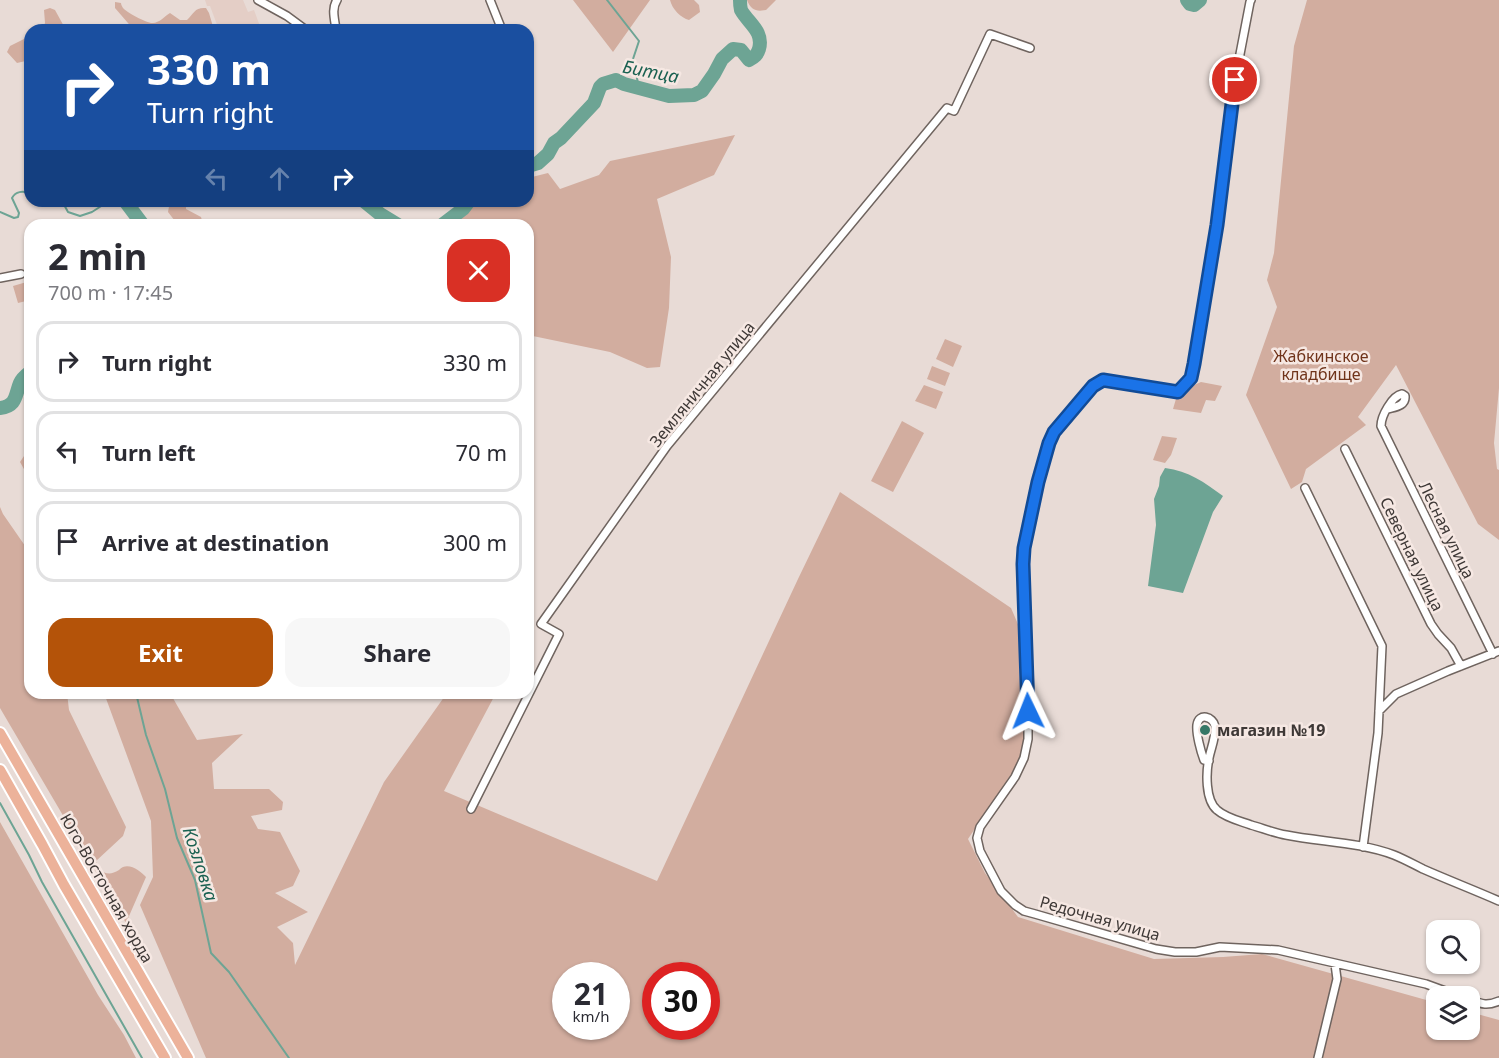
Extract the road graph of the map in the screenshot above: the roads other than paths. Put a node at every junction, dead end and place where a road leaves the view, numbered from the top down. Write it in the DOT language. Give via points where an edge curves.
graph roads {
  1 [pos="258,0"];
  2 [pos="337,0"];
  3 [pos="490,0"];
  4 [pos="1251,0"];
  5 [pos="298,24"];
  6 [pos="335,24"];
  7 [pos="500,24"];
  8 [pos="1030,48"];
  9 [pos="21,274"];
  10 [pos="0,278"];
  11 [pos="1388,409"];
  12 [pos="1345,448"];
  13 [pos="1305,488"];
  14 [pos="1496,652"];
  15 [pos="1461,666"];
  16 [pos="534,684"];
  17 [pos="1380,692"];
  18 [pos="1394,697"];
  19 [pos="526,699"];
  20 [pos="1379,711"];
  21 [pos="0,733"];
  22 [pos="1209,761"];
  23 [pos="0,770"];
  24 [pos="471,809"];
  25 [pos="1363,847"];
  26 [pos="1499,901"];
  27 [pos="1335,964"];
  28 [pos="1432,986"];
  29 [pos="1499,1001"];
  30 [pos="1480,1003"];
  31 [pos="164,1058"];
  32 [pos="188,1058"];
  33 [pos="1318,1058"];
  1 -- 5 [label="street"];
  2 -- 6 [label="street"];
  3 -- 7 [label="street"];
  4 -- 27 [label="street, Редочная улица" via="1236,73 1217,225 1191,378 1178,392 1103,380 1093,386 1054,432 1024,548 1028,739 1015,777 980,827 977,838 1001,891 1024,910 1156,949 1196,952 1220,947 1259,948"];
  8 -- 16 [label="street, Земляничная улица" via="990,34 954,111 947,108 668,446 541,624 559,634"];
  9 -- 10 [label="street"];
  11 -- 14 [label="street, Лесная улица" via="1381,418 1381,426"];
  12 -- 15 [label="street, Северная улица" via="1431,624"];
  13 -- 17 [label="street" via="1382,646"];
  14 -- 15 [label="street"];
  15 -- 18 [label="street"];
  17 -- 18 [label="street"];
  17 -- 20 [label="street"];
  18 -- 20 [label="street"];
  19 -- 24 [label="street, Земляничная улица"];
  20 -- 25 [label="street"];
  21 -- 32 [label="main road, Юго-Восточная хорда"];
  22 -- 22 [label="street" via="1214,724 1212,719 1203,717 1197,724 1197,733 1204,760"];
  22 -- 25 [label="street" via="1210,802 1226,816 1283,835"];
  23 -- 31 [label="main road, Юго-Восточная хорда"];
  25 -- 26 [label="street" via="1394,855"];
  27 -- 28 [label="street, Редочная улица"];
  27 -- 33 [label="street" via="1337,980"];
  29 -- 30 [label="street"];
}
